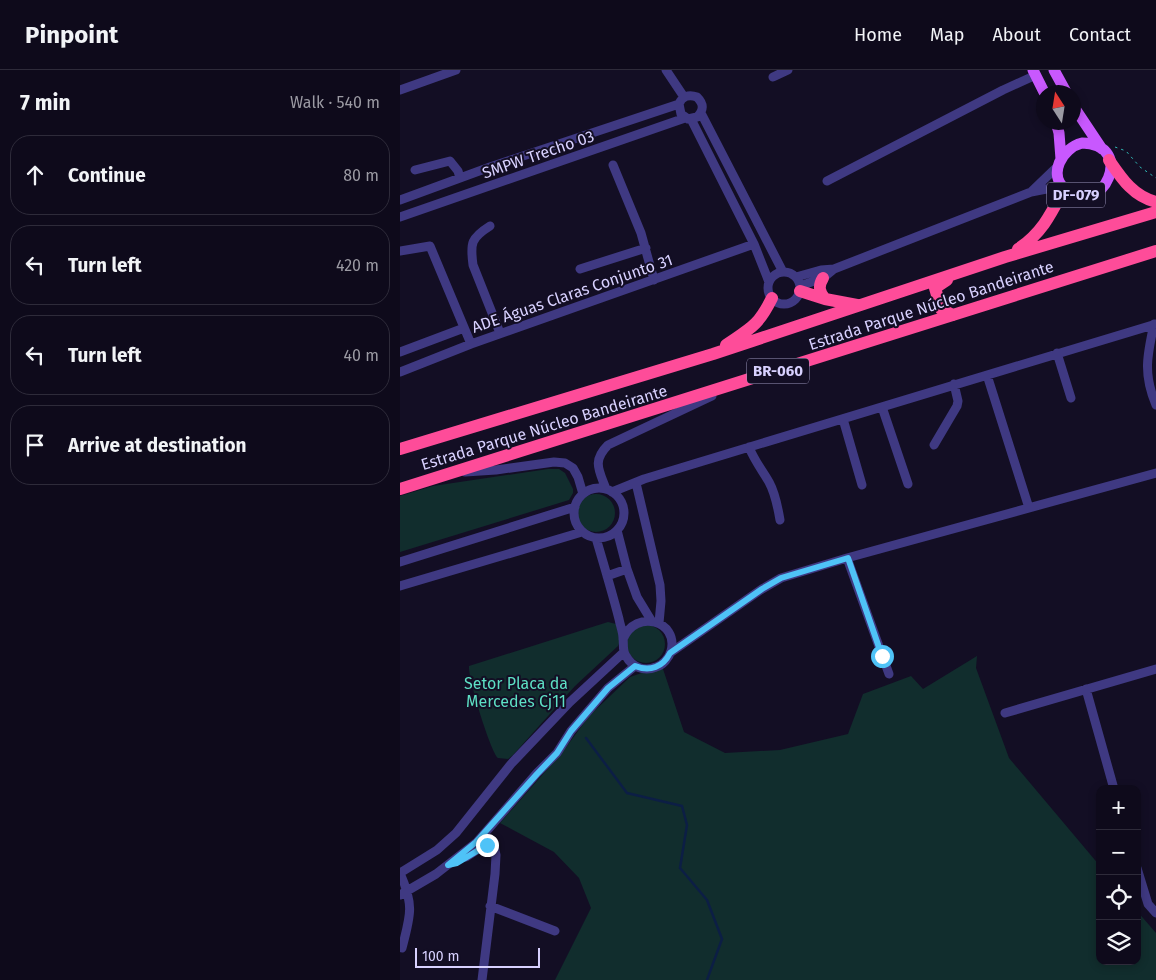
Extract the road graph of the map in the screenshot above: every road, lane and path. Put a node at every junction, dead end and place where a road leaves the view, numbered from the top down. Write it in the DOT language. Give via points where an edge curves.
graph roads {
  1 [pos="456,70"];
  2 [pos="666,70"];
  3 [pos="788,70"];
  4 [pos="1054,70"];
  5 [pos="1035,73"];
  6 [pos="773,77"];
  7 [pos="1041,85"];
  8 [pos="1062,85"];
  9 [pos="400,90"];
  10 [pos="681,101"];
  11 [pos="701,113"];
  12 [pos="1081,116"];
  13 [pos="688,118"];
  14 [pos="615,125"];
  15 [pos="1058,130"];
  16 [pos="620,141"];
  17 [pos="1105,147"];
  18 [pos="1110,160"];
  19 [pos="1060,162"];
  20 [pos="613,165"];
  21 [pos="490,167"];
  22 [pos="415,170"];
  23 [pos="460,178"];
  24 [pos="1156,178"];
  25 [pos="827,180"];
  26 [pos="497,184"];
  27 [pos="1063,187"];
  28 [pos="1031,192"];
  29 [pos="404,198"];
  30 [pos="1156,202"];
  31 [pos="1156,212"];
  32 [pos="412,213"];
  33 [pos="400,217"];
  34 [pos="490,226"];
  35 [pos="754,244"];
  36 [pos="646,248"];
  37 [pos="400,251"];
  38 [pos="1156,251"];
  39 [pos="1006,257"];
  40 [pos="580,269"];
  41 [pos="834,269"];
  42 [pos="783,272"];
  43 [pos="953,276"];
  44 [pos="796,277"];
  45 [pos="823,278"];
  46 [pos="654,280"];
  47 [pos="769,282"];
  48 [pos="800,289"];
  49 [pos="772,298"];
  50 [pos="825,299"];
  51 [pos="859,306"];
  52 [pos="953,315"];
  53 [pos="1155,324"];
  54 [pos="464,328"];
  55 [pos="500,333"];
  56 [pos="471,344"];
  57 [pos="400,352"];
  58 [pos="1057,353"];
  59 [pos="714,354"];
  60 [pos="400,372"];
  61 [pos="987,375"];
  62 [pos="735,384"];
  63 [pos="954,384"];
  64 [pos="1071,398"];
  65 [pos="1156,405"];
  66 [pos="882,407"];
  67 [pos="843,419"];
  68 [pos="934,445"];
  69 [pos="749,447"];
  70 [pos="400,449"];
  71 [pos="458,472"];
  72 [pos="1156,473"];
  73 [pos="636,483"];
  74 [pos="908,484"];
  75 [pos="862,485"];
  76 [pos="400,489"];
  77 [pos="609,491"];
  78 [pos="583,494"];
  79 [pos="575,507"];
  80 [pos="1029,508"];
  81 [pos="780,520"];
  82 [pos="617,530"];
  83 [pos="582,532"];
  84 [pos="596,538"];
  85 [pos="848,558"];
  86 [pos="400,562"];
  87 [pos="627,569"];
  88 [pos="607,576"];
  89 [pos="400,586"];
  90 [pos="655,622"];
  91 [pos="623,639"];
  92 [pos="624,652"];
  93 [pos="670,653"];
  94 [pos="635,666"];
  95 [pos="1156,670"];
  96 [pos="889,674"];
  97 [pos="1086,689"];
  98 [pos="1005,713"];
  99 [pos="1113,785"];
  100 [pos="448,865"];
  101 [pos="400,873"];
  102 [pos="1139,875"];
  103 [pos="404,893"];
  104 [pos="490,906"];
  105 [pos="1156,913"];
  106 [pos="555,931"];
  107 [pos="402,948"];
  108 [pos="482,980"];
  1 -- 9 [label="street"];
  2 -- 10 [label="street"];
  3 -- 6 [label="street"];
  4 -- 8 [label="main road"];
  5 -- 7 [label="main road"];
  5 -- 25 [label="street"];
  10 -- 11 [label="street" via="692,95 697,97 702,104"];
  10 -- 13 [label="street" via="681,114"];
  10 -- 14 [label="street"];
  11 -- 13 [label="street"];
  11 -- 42 [label="street"];
  12 -- 17 [label="main road, DF-079"];
  13 -- 16 [label="street, SMPW Trecho 03"];
  13 -- 35 [label="street"];
  14 -- 16 [label="street"];
  14 -- 21 [label="street"];
  15 -- 19 [label="main road, DF-079"];
  16 -- 26 [label="street, SMPW Trecho 03"];
  17 -- 18 [label="main road, DF-079"];
  17 -- 19 [label="main road, DF-079" via="1082,143 1070,148"];
  17 -- 24 [label="path" via="1126,151 1140,167"];
  18 -- 27 [label="main road, DF-079" via="1109,180 1100,190 1083,196 1070,193"];
  18 -- 30 [label="highway" via="1128,187"];
  19 -- 27 [label="main road, DF-079" via="1058,174"];
  19 -- 28 [label="street"];
  20 -- 36 [label="street"];
  21 -- 23 [label="street"];
  21 -- 26 [label="street"];
  22 -- 23 [label="street" via="450,160"];
  23 -- 29 [label="street"];
  26 -- 32 [label="street, SMPW Trecho 03"];
  27 -- 28 [label="street"];
  27 -- 39 [label="highway" via="1040,231"];
  28 -- 41 [label="street"];
  29 -- 32 [label="street"];
  31 -- 39 [label="highway, Estrada Parque Núcleo Bandeirante / BR-060"];
  32 -- 33 [label="street, SMPW Trecho 03"];
  34 -- 55 [label="street" via="477,235 471,254"];
  35 -- 46 [label="street, ADE Águas Claras Conjunto 31"];
  35 -- 47 [label="street"];
  36 -- 40 [label="street"];
  36 -- 46 [label="street"];
  37 -- 54 [label="street" via="430,246"];
  38 -- 52 [label="highway, Estrada Parque Núcleo Bandeirante / BR-060"];
  39 -- 43 [label="highway, Estrada Parque Núcleo Bandeirante / BR-060"];
  41 -- 44 [label="street"];
  41 -- 45 [label="street"];
  42 -- 44 [label="street"];
  42 -- 47 [label="street" via="774,275"];
  43 -- 51 [label="highway, Estrada Parque Núcleo Bandeirante / BR-060"];
  43 -- 52 [label="highway" via="935,288 941,309"];
  44 -- 48 [label="street"];
  45 -- 48 [label="street"];
  45 -- 50 [label="highway" via="819,289"];
  46 -- 55 [label="street, ADE Águas Claras Conjunto 31"];
  47 -- 49 [label="street"];
  48 -- 49 [label="street" via="796,299 788,304"];
  48 -- 50 [label="highway"];
  49 -- 59 [label="highway" via="754,326"];
  50 -- 51 [label="highway"];
  51 -- 59 [label="highway, Estrada Parque Núcleo Bandeirante / BR-060"];
  52 -- 62 [label="highway, Estrada Parque Núcleo Bandeirante / BR-060"];
  53 -- 58 [label="street"];
  53 -- 65 [label="street" via="1147,378"];
  54 -- 56 [label="street"];
  54 -- 57 [label="street"];
  55 -- 56 [label="street, ADE Águas Claras Conjunto 31"];
  56 -- 60 [label="street, ADE Águas Claras Conjunto 31"];
  58 -- 61 [label="street"];
  58 -- 64 [label="street"];
  59 -- 70 [label="highway, Estrada Parque Núcleo Bandeirante / BR-060"];
  61 -- 63 [label="street"];
  61 -- 80 [label="street"];
  62 -- 71 [label="highway, Estrada Parque Núcleo Bandeirante / BR-060"];
  62 -- 77 [label="street" via="608,444 598,456 598,466"];
  63 -- 66 [label="street"];
  63 -- 68 [label="street" via="958,401"];
  66 -- 67 [label="street"];
  66 -- 74 [label="street"];
  67 -- 69 [label="street"];
  67 -- 75 [label="street"];
  69 -- 73 [label="street"];
  69 -- 81 [label="street" via="770,483"];
  71 -- 76 [label="highway, Estrada Parque Núcleo Bandeirante / BR-060"];
  71 -- 78 [label="street" via="565,463 578,477"];
  72 -- 80 [label="street"];
  73 -- 77 [label="street"];
  73 -- 90 [label="street" via="660,584 661,601"];
  77 -- 78 [label="street" via="598,488"];
  77 -- 82 [label="street" via="621,503 623,510"];
  78 -- 79 [label="street"];
  79 -- 83 [label="street" via="575,520"];
  79 -- 86 [label="street"];
  80 -- 85 [label="street"];
  82 -- 84 [label="street" via="611,535"];
  82 -- 87 [label="street"];
  83 -- 84 [label="street"];
  83 -- 89 [label="street"];
  84 -- 88 [label="street"];
  85 -- 93 [label="street" via="781,578"];
  85 -- 96 [label="street"];
  87 -- 88 [label="street"];
  87 -- 90 [label="street" via="637,598"];
  88 -- 91 [label="street"];
  90 -- 91 [label="street" via="636,623"];
  90 -- 93 [label="street" via="670,636"];
  91 -- 92 [label="street"];
  92 -- 94 [label="street"];
  92 -- 101 [label="street" via="570,702 511,764 456,833 437,850"];
  93 -- 94 [label="street" via="656,667"];
  94 -- 100 [label="street" via="608,688 571,731 557,753 476,842"];
  95 -- 97 [label="street"];
  97 -- 98 [label="street"];
  97 -- 99 [label="street"];
  100 -- 103 [label="street"];
  100 -- 104 [label="street" via="457,863 483,846 494,846 495,874"];
  101 -- 103 [label="street"];
  102 -- 105 [label="street" via="1148,904"];
  103 -- 107 [label="street" via="410,908"];
  104 -- 106 [label="street"];
  104 -- 108 [label="street"];
}
